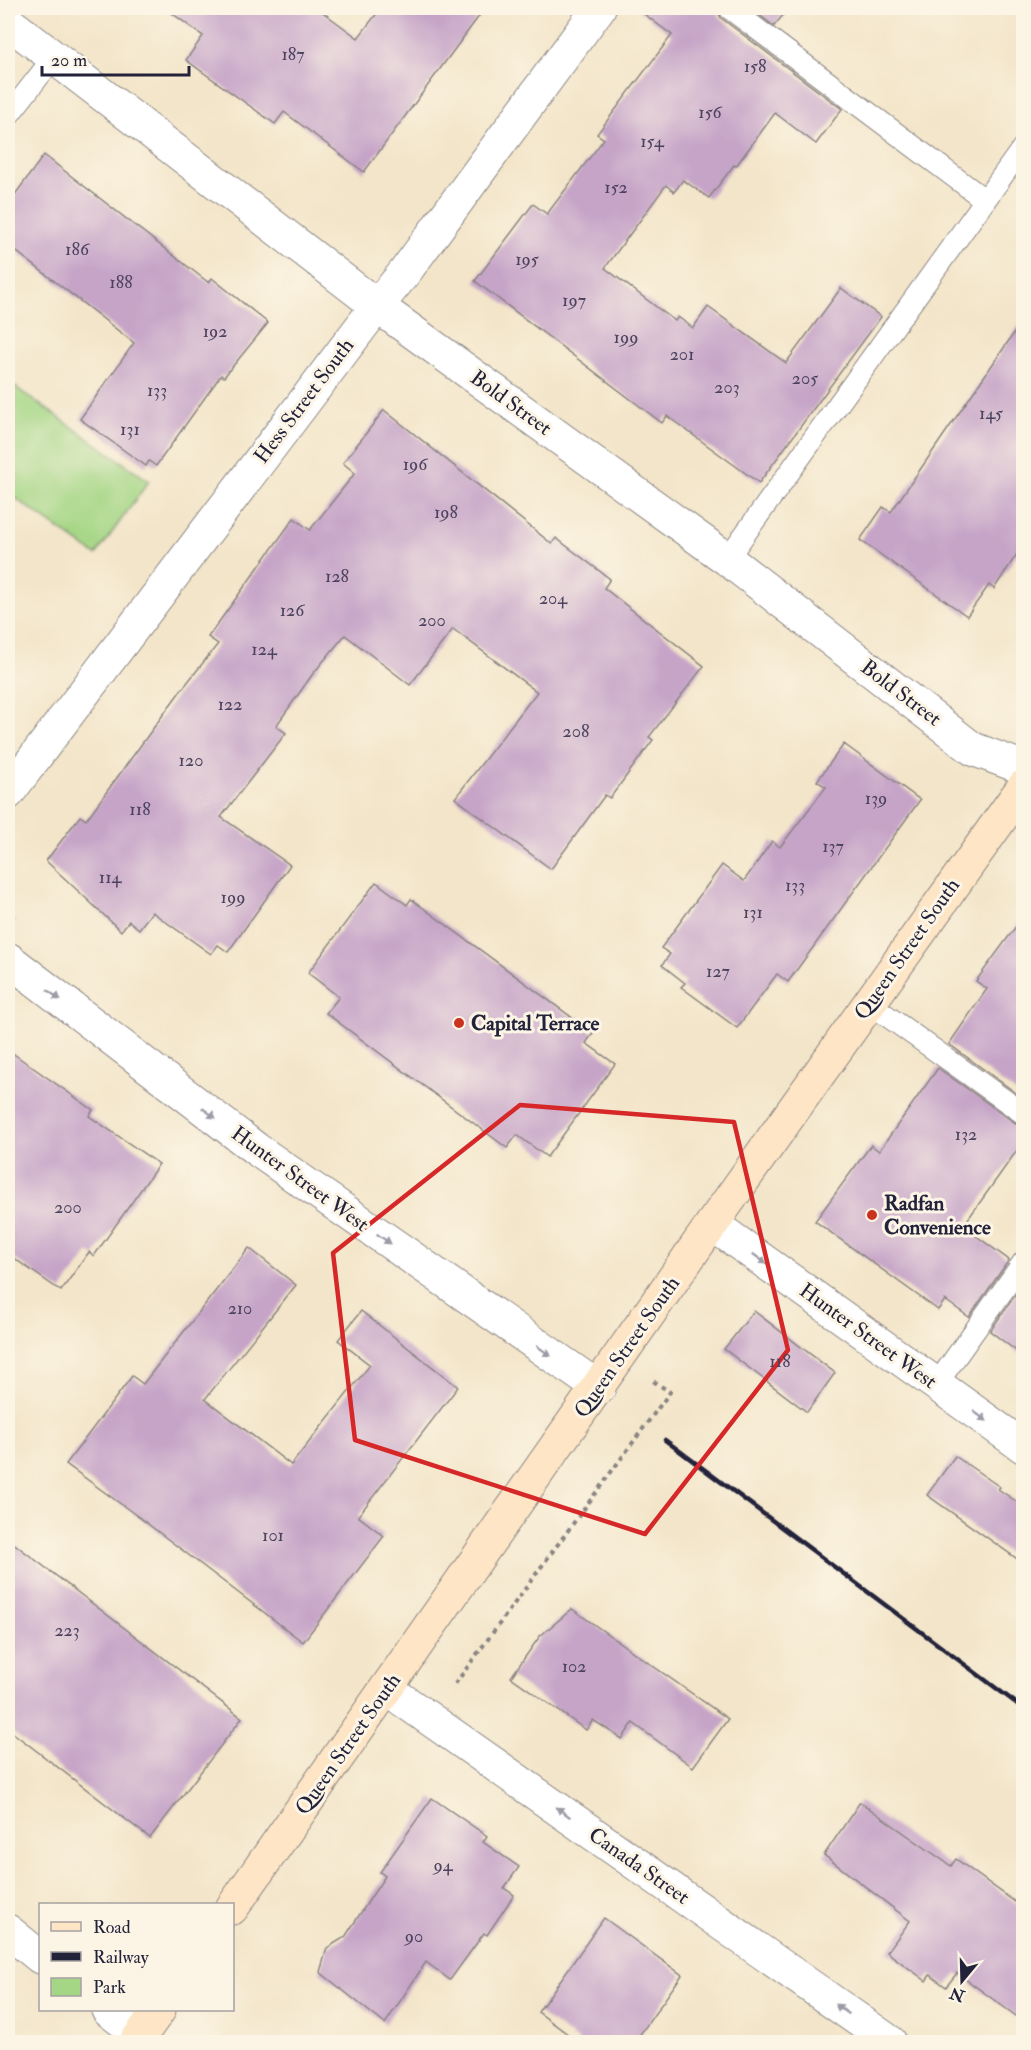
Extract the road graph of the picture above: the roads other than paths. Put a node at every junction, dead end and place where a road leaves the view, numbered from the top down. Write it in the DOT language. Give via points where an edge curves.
graph roads {
  1 [pos="599,8"];
  2 [pos="729,8"];
  3 [pos="8,22"];
  4 [pos="54,57"];
  5 [pos="8,116"];
  6 [pos="1023,146"];
  7 [pos="985,200"];
  8 [pos="377,306"];
  9 [pos="726,559"];
  10 [pos="1023,768"];
  11 [pos="1023,786"];
  12 [pos="8,792"];
  13 [pos="8,959"];
  14 [pos="869,1003"];
  15 [pos="1023,1114"];
  16 [pos="712,1224"];
  17 [pos="1023,1261"];
  18 [pos="936,1385"];
  19 [pos="599,1388"];
  20 [pos="1023,1447"];
  21 [pos="387,1689"];
  22 [pos="234,1905"];
  23 [pos="8,1932"];
  24 [pos="39,1956"];
  25 [pos="110,2011"];
  26 [pos="145,2029"];
  27 [pos="890,2043"];
  1 -- 8 [label="street, Hess Street South"];
  2 -- 7 [label="lane"];
  3 -- 4 [label="street, Bold Street"];
  4 -- 5 [label="lane"];
  4 -- 8 [label="street, Bold Street"];
  6 -- 7 [label="lane"];
  7 -- 9 [label="lane"];
  8 -- 9 [label="street, Bold Street"];
  8 -- 12 [label="street, Hess Street South"];
  9 -- 10 [label="street, Bold Street" via="973,749"];
  11 -- 14 [label="main road, Queen Street South"];
  13 -- 19 [label="street, Hunter Street West, one-way" via="256,1149"];
  14 -- 15 [label="lane"];
  14 -- 16 [label="main road, Queen Street South"];
  16 -- 18 [label="street, Hunter Street West, one-way"];
  16 -- 19 [label="main road, Queen Street South"];
  17 -- 18 [label="lane"];
  18 -- 20 [label="street, Hunter Street West, one-way"];
  19 -- 21 [label="main road, Queen Street South"];
  21 -- 22 [label="main road, Queen Street South"];
  27 -- 21 [label="street, Canada Street, one-way"];
  23 -- 24 [label="street"];
  25 -- 26 [label="street"];
}
